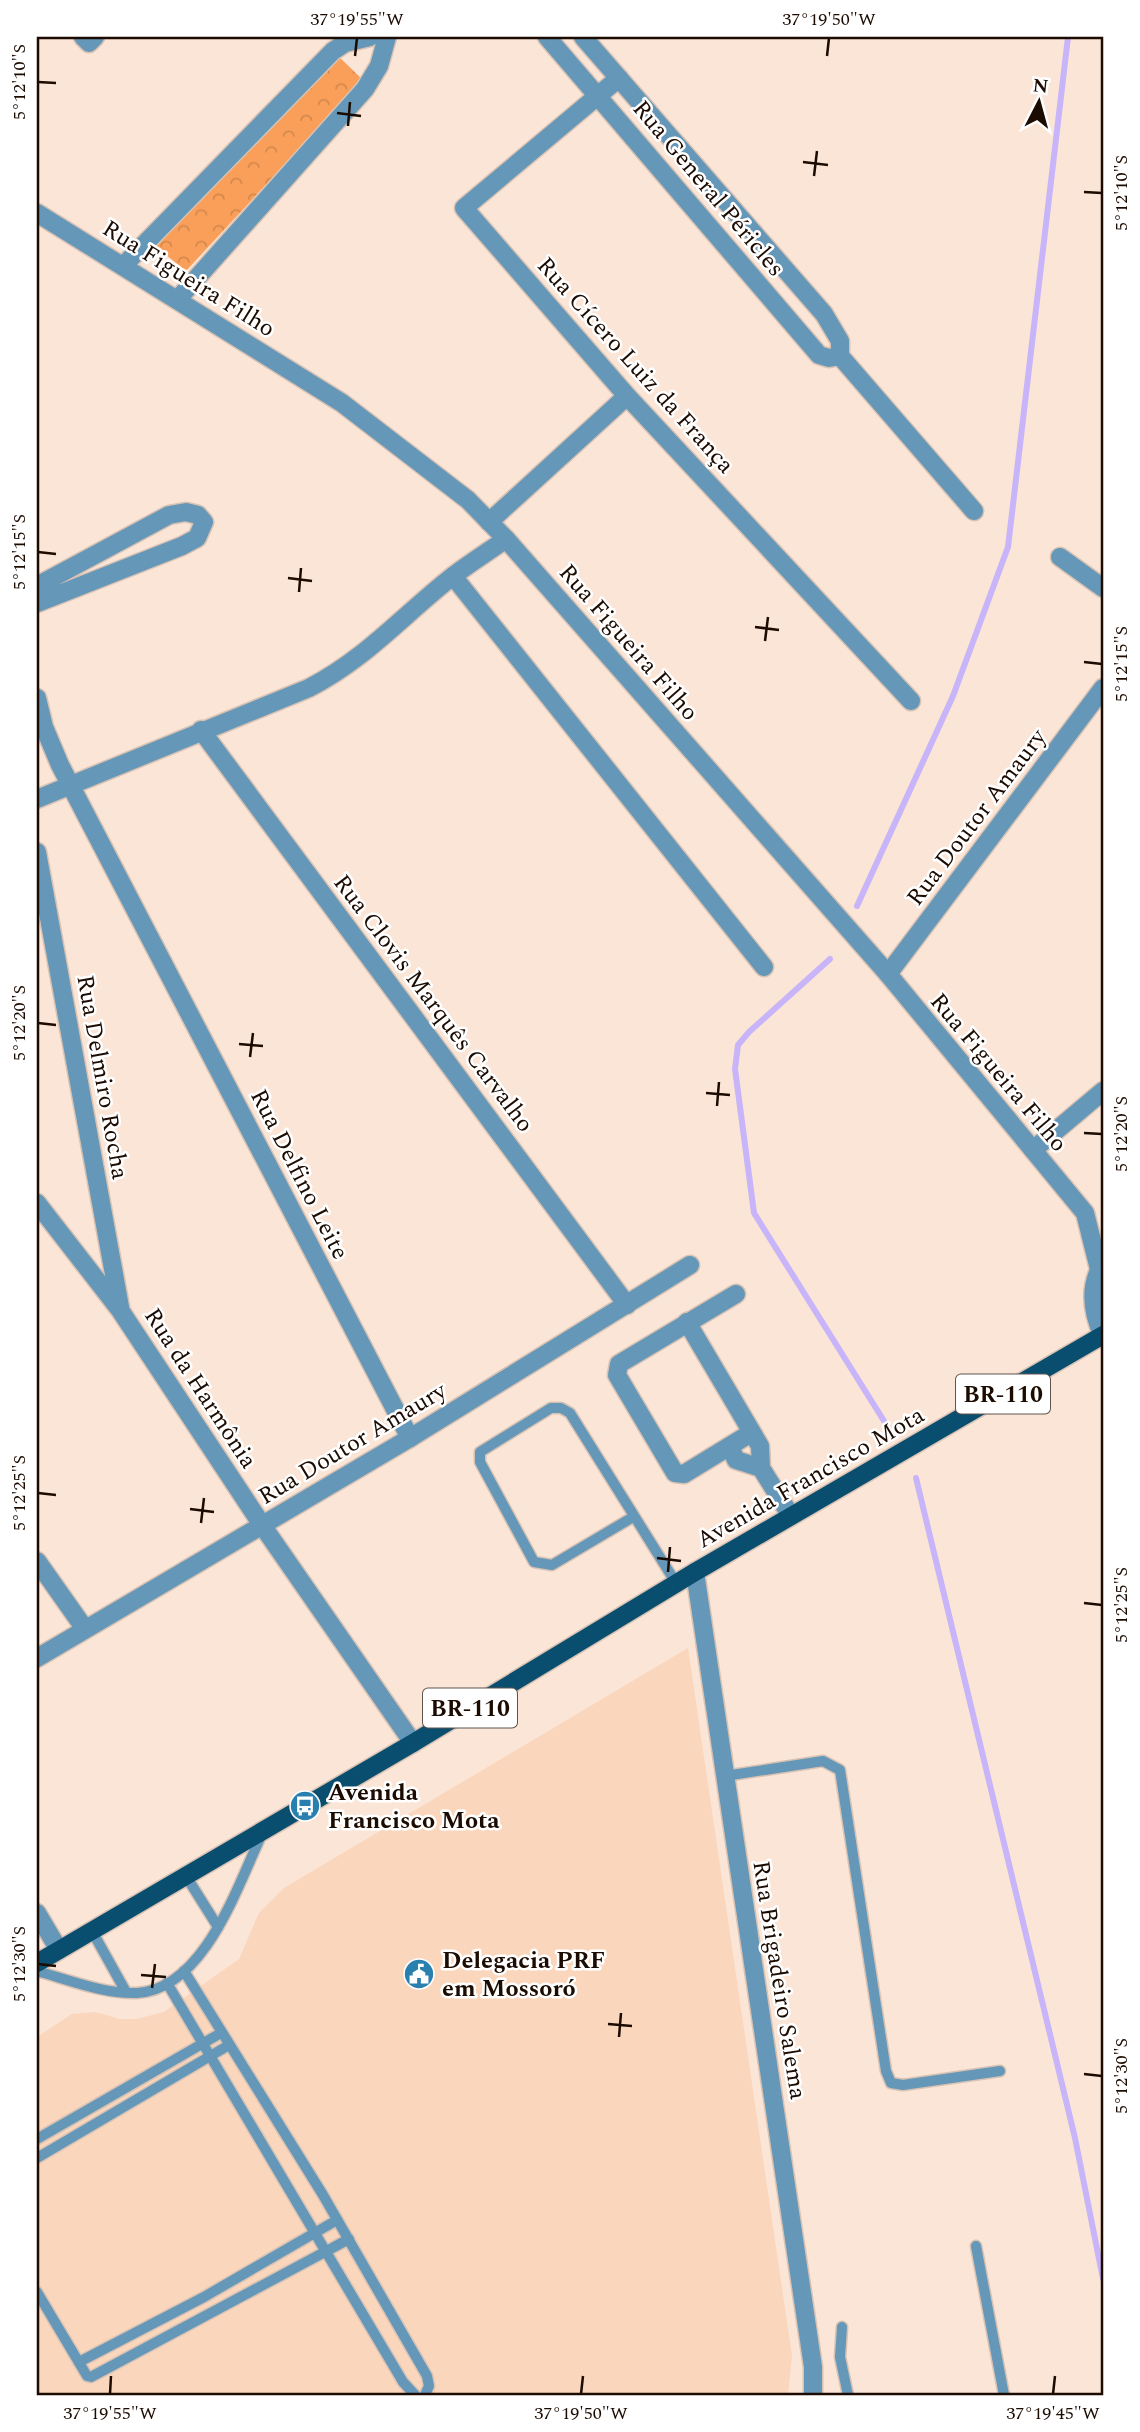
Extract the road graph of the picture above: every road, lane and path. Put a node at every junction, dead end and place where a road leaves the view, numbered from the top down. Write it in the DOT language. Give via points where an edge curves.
graph roads {
  1 [pos="83,37"];
  2 [pos="95,37"];
  3 [pos="370,37"];
  4 [pos="387,37"];
  5 [pos="547,37"];
  6 [pos="583,37"];
  7 [pos="619,78"];
  8 [pos="599,96"];
  9 [pos="37,213"];
  10 [pos="124,265"];
  11 [pos="178,299"];
  12 [pos="840,356"];
  13 [pos="627,396"];
  14 [pos="974,511"];
  15 [pos="489,522"];
  16 [pos="506,539"];
  17 [pos="1060,557"];
  18 [pos="453,576"];
  19 [pos="37,586"];
  20 [pos="1103,588"];
  21 [pos="37,603"];
  22 [pos="1103,688"];
  23 [pos="37,698"];
  24 [pos="911,701"];
  25 [pos="201,730"];
  26 [pos="70,784"];
  27 [pos="37,799"];
  28 [pos="37,852"];
  29 [pos="764,967"];
  30 [pos="888,974"];
  31 [pos="1103,1091"];
  32 [pos="1033,1150"];
  33 [pos="37,1203"];
  34 [pos="1084,1213"];
  35 [pos="1103,1222"];
  36 [pos="690,1265"];
  37 [pos="1101,1266"];
  38 [pos="736,1294"];
  39 [pos="627,1305"];
  40 [pos="120,1310"];
  41 [pos="687,1322"];
  42 [pos="1103,1335"];
  43 [pos="751,1433"];
  44 [pos="410,1438"];
  45 [pos="730,1447"];
  46 [pos="761,1468"];
  47 [pos="791,1516"];
  48 [pos="634,1517"];
  49 [pos="262,1525"];
  50 [pos="37,1561"];
  51 [pos="695,1572"];
  52 [pos="676,1583"];
  53 [pos="85,1629"];
  54 [pos="37,1658"];
  55 [pos="413,1743"];
  56 [pos="725,1776"];
  57 [pos="263,1830"];
  58 [pos="186,1876"];
  59 [pos="37,1913"];
  60 [pos="218,1927"];
  61 [pos="92,1931"];
  62 [pos="59,1950"];
  63 [pos="37,1964"];
  64 [pos="37,1971"];
  65 [pos="184,1971"];
  66 [pos="167,1983"];
  67 [pos="126,1992"];
  68 [pos="221,2033"];
  69 [pos="205,2043"];
  70 [pos="229,2045"];
  71 [pos="212,2055"];
  72 [pos="1000,2071"];
  73 [pos="139,2081"];
  74 [pos="146,2094"];
  75 [pos="37,2139"];
  76 [pos="37,2158"];
  77 [pos="337,2220"];
  78 [pos="315,2233"];
  79 [pos="349,2239"];
  80 [pos="976,2246"];
  81 [pos="327,2252"];
  82 [pos="37,2292"];
  83 [pos="204,2297"];
  84 [pos="213,2312"];
  85 [pos="842,2327"];
  86 [pos="79,2362"];
  87 [pos="415,2395"];
  88 [pos="425,2395"];
  89 [pos="813,2395"];
  90 [pos="848,2395"];
  91 [pos="1004,2395"];
  1 -- 2 [label="street" via="89,43"];
  3 -- 10 [label="street" via="333,51"];
  4 -- 11 [label="street" via="379,66 365,89"];
  5 -- 8 [label="street, Rua General Péricles"];
  6 -- 7 [label="street, Rua General Péricles"];
  7 -- 8 [label="street, Rua Cícero Luiz da França"];
  7 -- 12 [label="street, Rua General Péricles" via="824,314 840,341"];
  8 -- 12 [label="street, Rua General Péricles" via="819,355"];
  8 -- 13 [label="street, Rua Cícero Luiz da França" via="464,208"];
  9 -- 10 [label="street, Rua Figueira Filho"];
  10 -- 11 [label="street, Rua Figueira Filho"];
  11 -- 15 [label="street, Rua Figueira Filho" via="342,403 468,500"];
  12 -- 14 [label="street, Rua General Péricles"];
  13 -- 15 [label="street"];
  13 -- 24 [label="street, Rua Cícero Luiz da França"];
  15 -- 16 [label="street, Rua Figueira Filho"];
  16 -- 18 [label="street"];
  16 -- 30 [label="street, Rua Figueira Filho"];
  17 -- 20 [label="street"];
  18 -- 25 [label="street" via="340,672"];
  18 -- 29 [label="street"];
  19 -- 21 [label="street" via="169,515 198,514 204,522 197,538 182,546"];
  22 -- 30 [label="street, Rua Doutor Amaury"];
  23 -- 26 [label="street, Rua Delfino Leite" via="44,727"];
  25 -- 26 [label="street"];
  25 -- 39 [label="street, Rua Clovis Marquês Carvalho"];
  26 -- 27 [label="street"];
  26 -- 44 [label="street, Rua Delfino Leite"];
  28 -- 40 [label="street, Rua Delmiro Rocha"];
  30 -- 32 [label="street, Rua Figueira Filho"];
  31 -- 32 [label="street"];
  32 -- 34 [label="street, Rua Figueira Filho"];
  33 -- 40 [label="street, Rua da Harmônia"];
  34 -- 35 [label="street, Rua Figueira Filho"];
  34 -- 37 [label="street, Rua Figueira Filho"];
  36 -- 39 [label="street, Rua Doutor Amaury"];
  37 -- 42 [label="street" via="1093,1302"];
  38 -- 41 [label="street"];
  39 -- 44 [label="street, Rua Doutor Amaury"];
  40 -- 49 [label="street, Rua da Harmônia"];
  41 -- 43 [label="street"];
  41 -- 45 [label="street" via="619,1364 617,1375 674,1473 684,1474"];
  42 -- 47 [label="main road, Avenida Francisco Mota / BR-110"];
  43 -- 45 [label="street"];
  43 -- 46 [label="street" via="761,1446"];
  44 -- 49 [label="street, Rua Doutor Amaury"];
  45 -- 46 [label="street" via="736,1460"];
  46 -- 47 [label="street"];
  47 -- 51 [label="main road, Avenida Francisco Mota / BR-110"];
  48 -- 48 [label="lane" via="552,1565 534,1562 480,1462 480,1452 551,1408 561,1408 570,1413"];
  48 -- 52 [label="lane"];
  49 -- 53 [label="street, Rua Doutor Amaury"];
  49 -- 55 [label="street, Rua da Harmônia"];
  50 -- 53 [label="street"];
  51 -- 52 [label="main road, Avenida Francisco Mota / BR-110"];
  51 -- 56 [label="street, Rua Brigadeiro Salema"];
  52 -- 55 [label="main road, Avenida Francisco Mota / BR-110"];
  53 -- 54 [label="street, Rua Doutor Amaury"];
  55 -- 57 [label="main road, Avenida Francisco Mota / BR-110"];
  56 -- 72 [label="lane" via="823,1761 840,1769 891,2082 903,2085"];
  56 -- 89 [label="street, Rua Brigadeiro Salema" via="813,2367"];
  57 -- 58 [label="main road, Avenida Francisco Mota / BR-110"];
  57 -- 60 [label="lane"];
  58 -- 60 [label="lane"];
  58 -- 61 [label="main road, Avenida Francisco Mota / BR-110"];
  59 -- 62 [label="street"];
  60 -- 65 [label="lane"];
  61 -- 62 [label="main road, Avenida Francisco Mota / BR-110"];
  61 -- 67 [label="lane"];
  62 -- 63 [label="main road, Avenida Francisco Mota / BR-110"];
  64 -- 67 [label="lane"];
  65 -- 66 [label="lane"];
  65 -- 68 [label="lane"];
  66 -- 67 [label="lane" via="139,1993"];
  66 -- 69 [label="lane"];
  68 -- 69 [label="lane"];
  68 -- 70 [label="lane"];
  69 -- 71 [label="lane"];
  69 -- 73 [label="lane"];
  70 -- 71 [label="lane"];
  70 -- 77 [label="lane"];
  71 -- 74 [label="lane"];
  71 -- 78 [label="lane"];
  73 -- 74 [label="lane"];
  73 -- 75 [label="lane"];
  74 -- 76 [label="lane"];
  77 -- 78 [label="lane"];
  77 -- 79 [label="lane"];
  78 -- 81 [label="lane"];
  78 -- 83 [label="lane"];
  79 -- 81 [label="lane"];
  79 -- 88 [label="lane" via="427,2376"];
  80 -- 91 [label="lane"];
  81 -- 84 [label="lane"];
  81 -- 87 [label="lane"];
  82 -- 86 [label="lane"];
  83 -- 84 [label="lane"];
  83 -- 86 [label="lane"];
  84 -- 86 [label="lane" via="96,2376 87,2376"];
  85 -- 90 [label="lane" via="840,2357"];
}
